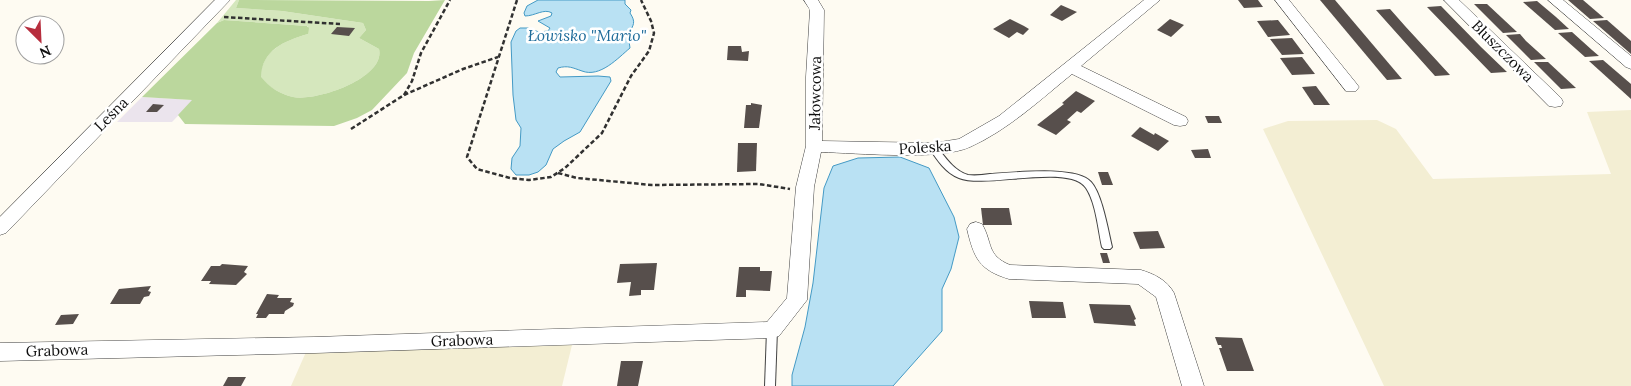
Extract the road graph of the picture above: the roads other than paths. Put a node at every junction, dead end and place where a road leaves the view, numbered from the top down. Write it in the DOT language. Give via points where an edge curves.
graph roads {
  1 [pos="223,0"];
  2 [pos="811,0"];
  3 [pos="1153,0"];
  4 [pos="1282,0"];
  5 [pos="1452,0"];
  6 [pos="1554,0"];
  7 [pos="1631,64"];
  8 [pos="1070,67"];
  9 [pos="1351,87"];
  10 [pos="1555,102"];
  11 [pos="1180,121"];
  12 [pos="814,146"];
  13 [pos="934,149"];
  14 [pos="0,228"];
  15 [pos="976,229"];
  16 [pos="1107,247"];
  17 [pos="772,330"];
  18 [pos="0,352"];
  19 [pos="770,386"];
  20 [pos="1194,386"];
  1 -- 14 [label="street, Leśna"];
  2 -- 12 [label="street, Jałowcowa" via="817,10"];
  3 -- 8 [label="street, Poleska"];
  4 -- 9 [label="street"];
  5 -- 10 [label="street, Bluszczowa"];
  6 -- 7 [label="street"];
  8 -- 11 [label="street"];
  8 -- 13 [label="street, Poleska" via="987,131 963,144"];
  12 -- 13 [label="street, Poleska"];
  12 -- 17 [label="street, Jałowcowa" via="805,189 797,300"];
  13 -- 16 [label="lane" via="950,170 968,178 1066,174 1084,180 1092,195"];
  15 -- 20 [label="street" via="984,256 996,268 1009,272 1121,275 1141,277 1153,283 1164,293"];
  17 -- 18 [label="street, Grabowa"];
  17 -- 19 [label="lane"];
}
